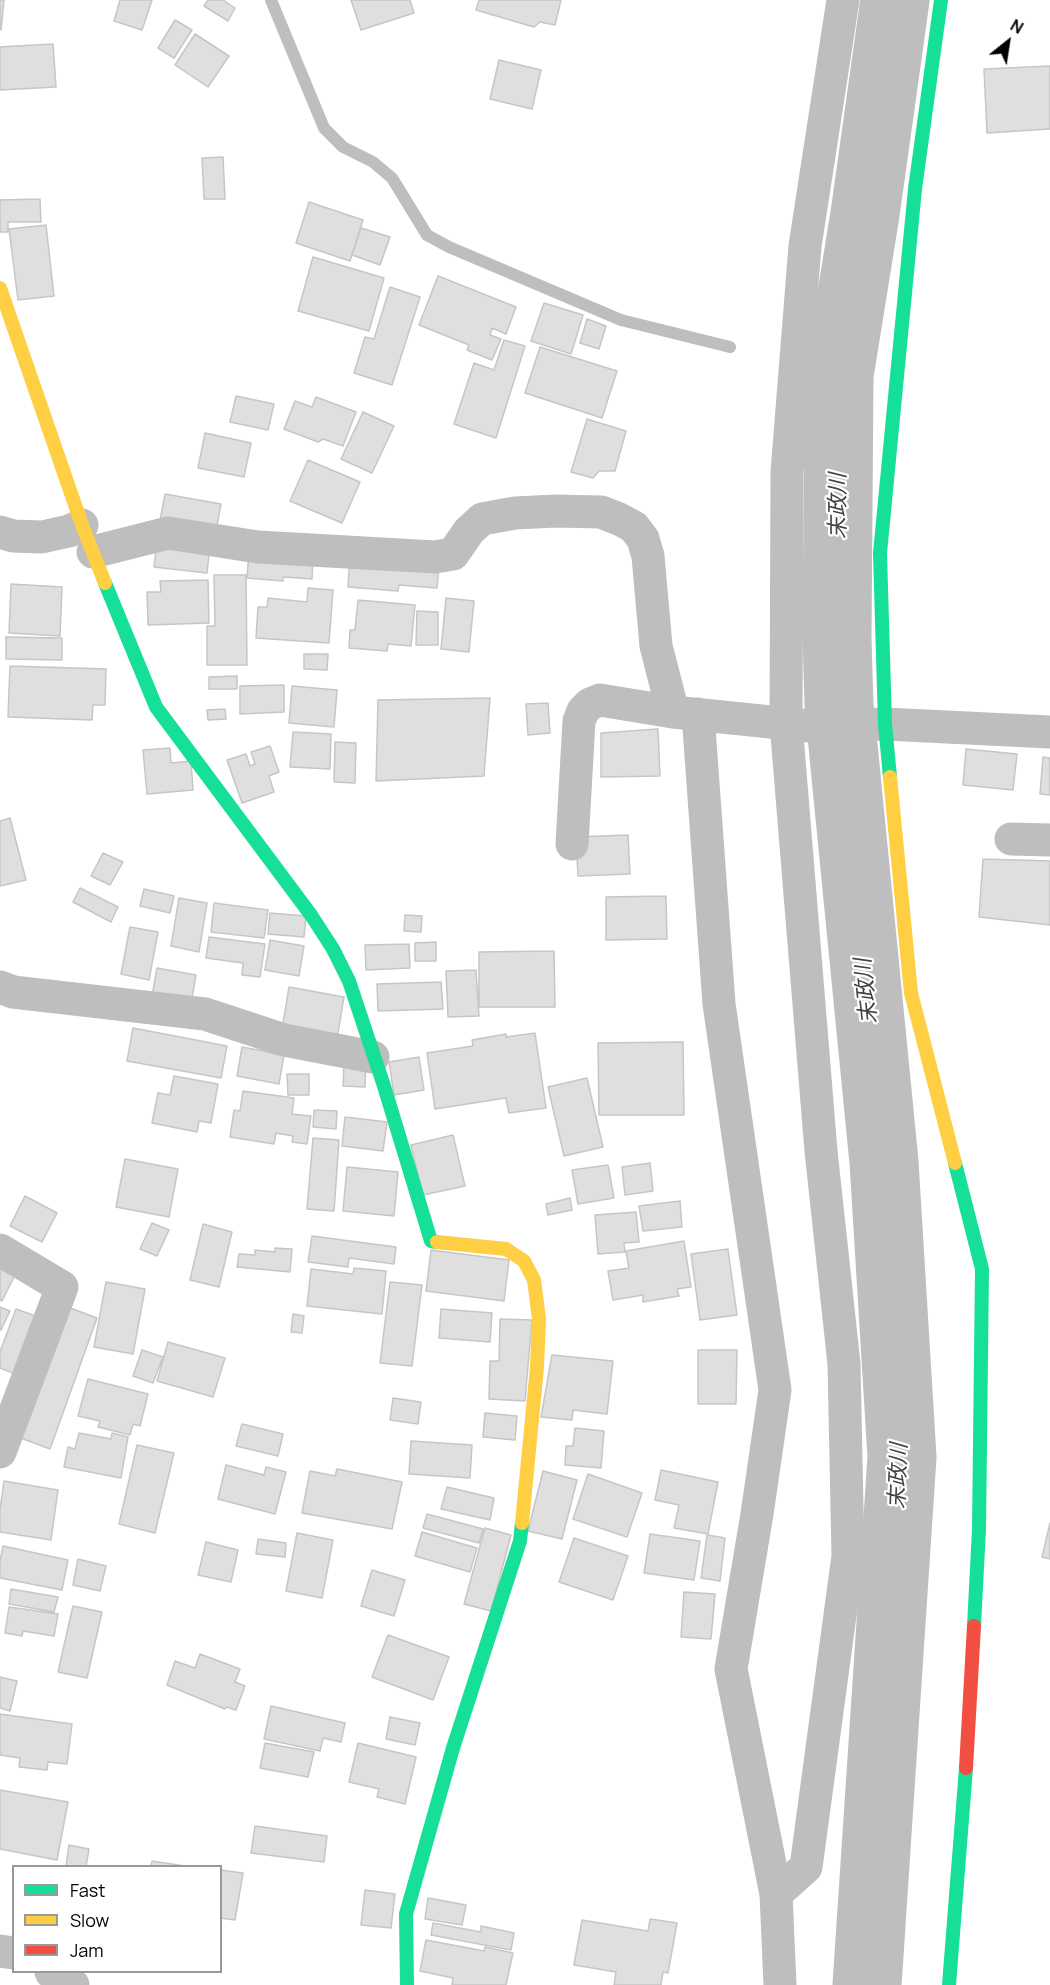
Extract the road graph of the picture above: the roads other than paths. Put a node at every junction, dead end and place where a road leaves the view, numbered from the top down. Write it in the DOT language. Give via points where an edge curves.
graph roads {
  1 [pos="843,0"];
  2 [pos="940,0"];
  3 [pos="0,288"];
  4 [pos="0,532"];
  5 [pos="87,539"];
  6 [pos="686,713"];
  7 [pos="798,724"];
  8 [pos="878,724"];
  9 [pos="1050,732"];
  10 [pos="1011,839"];
  11 [pos="1050,840"];
  12 [pos="572,844"];
  13 [pos="0,987"];
  14 [pos="373,1057"];
  15 [pos="0,1250"];
  16 [pos="0,1452"];
  17 [pos="776,1894"];
  18 [pos="54,1973"];
  19 [pos="73,1985"];
  20 [pos="407,1985"];
  21 [pos="780,1985"];
  22 [pos="949,1985"];
  1 -- 7 [label="street" via="805,246 787,472"];
  2 -- 8 [label="street" via="915,189 880,553"];
  3 -- 5 [label="street"];
  4 -- 5 [label="street" via="42,537 69,531"];
  5 -- 6 [label="street" via="168,533 258,547 435,557 453,555 482,519 515,513 601,512 634,527 643,539 656,646"];
  5 -- 14 [label="street" via="156,707 333,949 349,981"];
  6 -- 7 [label="street"];
  6 -- 12 [label="street" via="600,700 583,711 579,721"];
  6 -- 17 [label="street" via="719,1004 775,1390 731,1668"];
  7 -- 8 [label="street"];
  7 -- 17 [label="street" via="821,1151 844,1364 848,1556 806,1867"];
  8 -- 9 [label="street"];
  8 -- 22 [label="street" via="911,993 982,1269 979,1529"];
  10 -- 11 [label="street"];
  13 -- 14 [label="street" via="13,992 205,1014 284,1040"];
  14 -- 20 [label="street" via="430,1241 506,1249 524,1261 534,1280 539,1319 520,1541 453,1748 406,1914"];
  15 -- 16 [label="street" via="62,1287"];
  17 -- 21 [label="street"];
  18 -- 19 [label="street"];
}
